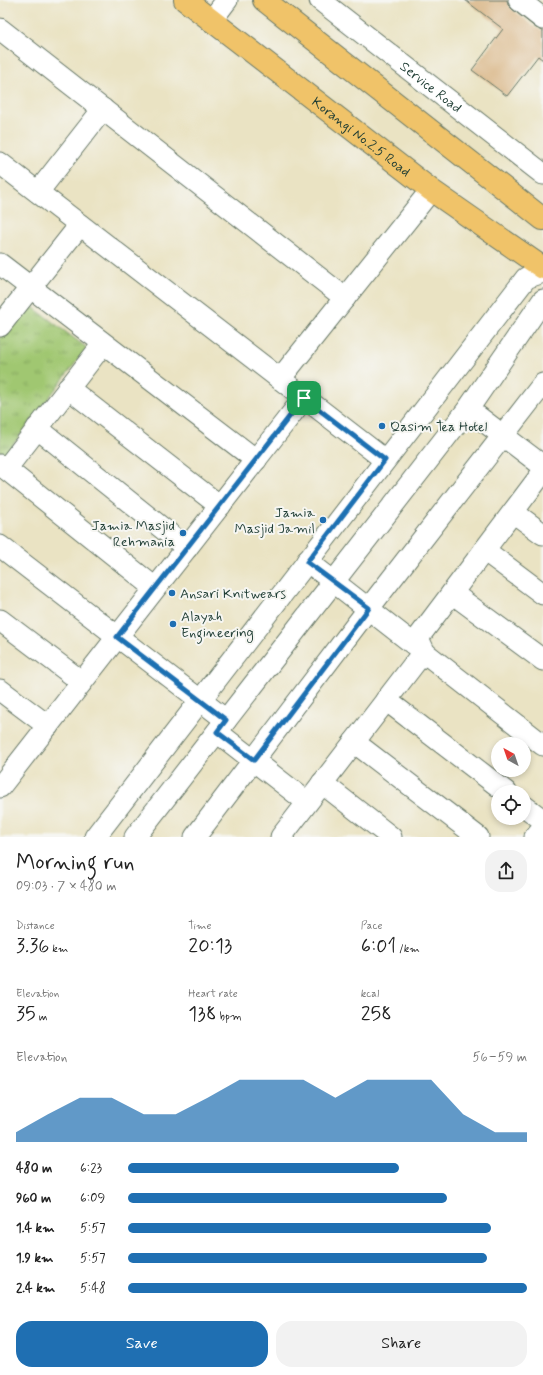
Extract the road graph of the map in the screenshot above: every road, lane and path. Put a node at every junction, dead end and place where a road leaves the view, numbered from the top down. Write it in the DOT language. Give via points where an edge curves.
graph roads {
  1 [pos="185,0"];
  2 [pos="227,0"];
  3 [pos="264,0"];
  4 [pos="320,0"];
  5 [pos="522,1"];
  6 [pos="543,19"];
  7 [pos="211,21"];
  8 [pos="0,29"];
  9 [pos="103,110"];
  10 [pos="0,163"];
  11 [pos="543,174"];
  12 [pos="431,190"];
  13 [pos="38,192"];
  14 [pos="543,219"];
  15 [pos="80,225"];
  16 [pos="0,264"];
  17 [pos="543,268"];
  18 [pos="543,272"];
  19 [pos="30,288"];
  20 [pos="345,298"];
  21 [pos="543,300"];
  22 [pos="0,326"];
  23 [pos="103,344"];
  24 [pos="280,379"];
  25 [pos="543,384"];
  26 [pos="68,388"];
  27 [pos="304,398"];
  28 [pos="468,409"];
  29 [pos="37,428"];
  30 [pos="503,436"];
  31 [pos="256,460"];
  32 [pos="385,460"];
  33 [pos="543,466"];
  34 [pos="3,467"];
  35 [pos="543,472"];
  36 [pos="220,506"];
  37 [pos="513,512"];
  38 [pos="543,534"];
  39 [pos="0,546"];
  40 [pos="187,548"];
  41 [pos="484,550"];
  42 [pos="307,562"];
  43 [pos="334,581"];
  44 [pos="155,588"];
  45 [pos="452,593"];
  46 [pos="543,594"];
  47 [pos="369,608"];
  48 [pos="0,620"];
  49 [pos="117,637"];
  50 [pos="424,652"];
  51 [pos="543,660"];
  52 [pos="82,682"];
  53 [pos="0,690"];
  54 [pos="200,700"];
  55 [pos="386,700"];
  56 [pos="48,726"];
  57 [pos="221,726"];
  58 [pos="354,742"];
  59 [pos="543,745"];
  60 [pos="254,760"];
  61 [pos="7,763"];
  62 [pos="322,783"];
  63 [pos="497,785"];
  64 [pos="0,787"];
  65 [pos="307,802"];
  66 [pos="531,811"];
  67 [pos="543,820"];
  68 [pos="543,827"];
  69 [pos="289,834"];
  70 [pos="95,837"];
  71 [pos="135,837"];
  72 [pos="195,837"];
  73 [pos="391,837"];
  74 [pos="478,837"];
  75 [pos="536,837"];
  1 -- 7 [label="main road, Korangi No.2.5 Road"];
  2 -- 7 [label="street"];
  3 -- 14 [label="main road"];
  4 -- 11 [label="street, Service Road"];
  5 -- 6 [label="street"];
  7 -- 12 [label="main road, Korangi No.2.5 Road"];
  8 -- 9 [label="street"];
  9 -- 13 [label="street"];
  9 -- 20 [label="street"];
  10 -- 13 [label="street"];
  12 -- 17 [label="main road, Korangi No.2.5 Road"];
  12 -- 20 [label="street"];
  13 -- 15 [label="street"];
  15 -- 19 [label="street"];
  15 -- 24 [label="street"];
  16 -- 19 [label="street"];
  18 -- 32 [label="street" via="526,278"];
  19 -- 22 [label="street"];
  19 -- 23 [label="street"];
  20 -- 24 [label="street"];
  21 -- 28 [label="street"];
  23 -- 26 [label="street"];
  23 -- 31 [label="street"];
  24 -- 27 [label="street"];
  25 -- 30 [label="street"];
  26 -- 29 [label="street"];
  26 -- 36 [label="street"];
  27 -- 31 [label="street"];
  27 -- 32 [label="street"];
  28 -- 30 [label="street"];
  28 -- 43 [label="street"];
  29 -- 34 [label="street"];
  29 -- 40 [label="street"];
  30 -- 33 [label="street"];
  30 -- 47 [label="street"];
  31 -- 36 [label="street"];
  32 -- 42 [label="street"];
  34 -- 44 [label="street"];
  35 -- 37 [label="street"];
  36 -- 40 [label="street"];
  37 -- 38 [label="street"];
  37 -- 41 [label="street"];
  39 -- 49 [label="street"];
  40 -- 44 [label="street"];
  41 -- 45 [label="street"];
  41 -- 46 [label="street"];
  42 -- 43 [label="street"];
  42 -- 54 [label="street"];
  43 -- 47 [label="street"];
  43 -- 57 [label="street"];
  44 -- 49 [label="street"];
  45 -- 50 [label="street" via="418,638"];
  45 -- 51 [label="street"];
  47 -- 50 [label="street"];
  47 -- 60 [label="street"];
  48 -- 52 [label="street"];
  49 -- 52 [label="street"];
  49 -- 54 [label="street"];
  50 -- 55 [label="street"];
  50 -- 59 [label="street"];
  52 -- 56 [label="street"];
  53 -- 56 [label="street"];
  54 -- 57 [label="street"];
  54 -- 70 [label="street"];
  55 -- 58 [label="street"];
  55 -- 63 [label="street"];
  56 -- 61 [label="street"];
  57 -- 60 [label="street"];
  57 -- 71 [label="street"];
  58 -- 62 [label="street"];
  58 -- 74 [label="street"];
  60 -- 65 [label="street"];
  60 -- 72 [label="street"];
  61 -- 64 [label="street"];
  62 -- 65 [label="street"];
  62 -- 73 [label="street"];
  65 -- 69 [label="street"];
  66 -- 67 [label="street"];
  68 -- 75 [label="street"];
}
